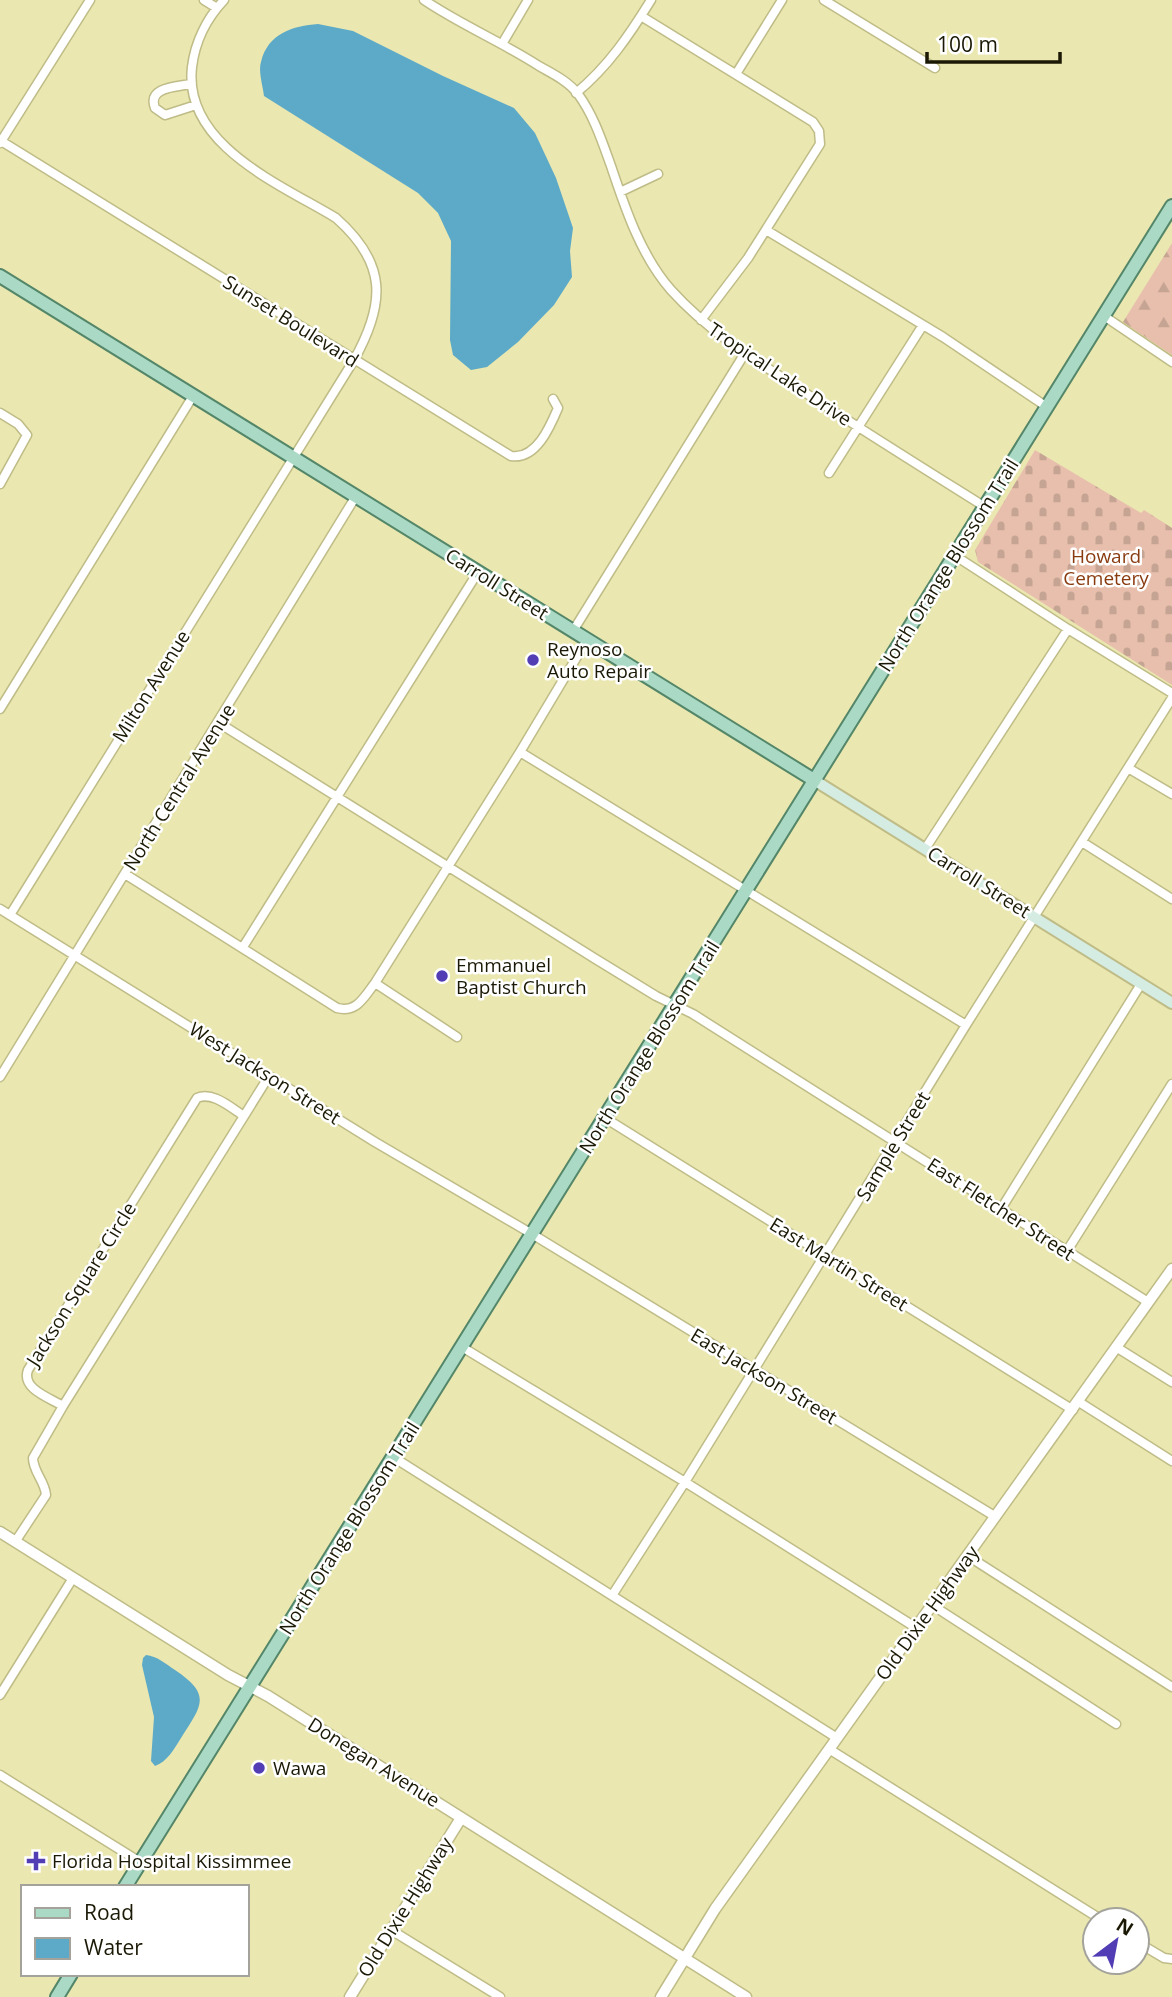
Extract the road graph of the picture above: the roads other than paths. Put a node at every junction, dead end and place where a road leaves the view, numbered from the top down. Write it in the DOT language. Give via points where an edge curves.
graph roads {
  1 [pos="90,0"];
  2 [pos="204,0"];
  3 [pos="224,0"];
  4 [pos="424,0"];
  5 [pos="527,0"];
  6 [pos="651,0"];
  7 [pos="782,0"];
  8 [pos="824,0"];
  9 [pos="217,8"];
  10 [pos="641,16"];
  11 [pos="502,44"];
  12 [pos="935,68"];
  13 [pos="736,74"];
  14 [pos="191,84"];
  15 [pos="576,93"];
  16 [pos="196,105"];
  17 [pos="1,142"];
  18 [pos="658,174"];
  19 [pos="620,192"];
  20 [pos="1172,206"];
  21 [pos="766,230"];
  22 [pos="0,276"];
  23 [pos="1104,316"];
  24 [pos="701,320"];
  25 [pos="923,325"];
  26 [pos="745,353"];
  27 [pos="354,360"];
  28 [pos="1172,362"];
  29 [pos="193,396"];
  30 [pos="553,399"];
  31 [pos="1047,407"];
  32 [pos="0,413"];
  33 [pos="858,427"];
  34 [pos="292,457"];
  35 [pos="830,473"];
  36 [pos="0,484"];
  37 [pos="356,496"];
  38 [pos="985,507"];
  39 [pos="954,555"];
  40 [pos="478,572"];
  41 [pos="1068,629"];
  42 [pos="573,631"];
  43 [pos="587,640"];
  44 [pos="1172,696"];
  45 [pos="0,709"];
  46 [pos="219,723"];
  47 [pos="520,752"];
  48 [pos="1128,768"];
  49 [pos="814,780"];
  50 [pos="1172,794"];
  51 [pos="337,798"];
  52 [pos="1082,842"];
  53 [pos="925,849"];
  54 [pos="448,867"];
  55 [pos="125,874"];
  56 [pos="745,891"];
  57 [pos="1172,898"];
  58 [pos="0,909"];
  59 [pos="10,915"];
  60 [pos="1034,917"];
  61 [pos="243,947"];
  62 [pos="75,954"];
  63 [pos="374,983"];
  64 [pos="1141,984"];
  65 [pos="1172,1003"];
  66 [pos="674,1006"];
  67 [pos="966,1025"];
  68 [pos="457,1037"];
  69 [pos="269,1076"];
  70 [pos="0,1077"];
  71 [pos="1172,1084"];
  72 [pos="244,1116"];
  73 [pos="605,1118"];
  74 [pos="895,1142"];
  75 [pos="1001,1209"];
  76 [pos="532,1234"];
  77 [pos="1067,1251"];
  78 [pos="826,1256"];
  79 [pos="1172,1269"];
  80 [pos="1148,1302"];
  81 [pos="462,1347"];
  82 [pos="1116,1347"];
  83 [pos="754,1371"];
  84 [pos="1172,1382"];
  85 [pos="63,1406"];
  86 [pos="1076,1406"];
  87 [pos="393,1457"];
  88 [pos="1172,1461"];
  89 [pos="685,1482"];
  90 [pos="996,1517"];
  91 [pos="0,1532"];
  92 [pos="15,1542"];
  93 [pos="968,1556"];
  94 [pos="73,1577"];
  95 [pos="613,1594"];
  96 [pos="932,1605"];
  97 [pos="915,1627"];
  98 [pos="250,1686"];
  99 [pos="1172,1687"];
  100 [pos="0,1695"];
  101 [pos="1116,1724"];
  102 [pos="837,1738"];
  103 [pos="829,1749"];
  104 [pos="0,1774"];
  105 [pos="461,1818"];
  106 [pos="140,1862"];
  107 [pos="126,1885"];
  108 [pos="1081,1907"];
  109 [pos="391,1930"];
  110 [pos="1151,1950"];
  111 [pos="684,1959"];
  112 [pos="1172,1959"];
  113 [pos="70,1976"];
  114 [pos="57,1997"];
  115 [pos="350,1997"];
  116 [pos="500,1997"];
  117 [pos="661,1997"];
  118 [pos="746,1997"];
  1 -- 17 [label="street"];
  2 -- 9 [label="street"];
  3 -- 9 [label="street"];
  4 -- 11 [label="street, Tropical Lake Drive"];
  5 -- 11 [label="street"];
  6 -- 10 [label="street"];
  7 -- 13 [label="street"];
  8 -- 12 [label="street"];
  9 -- 14 [label="street" via="200,37"];
  10 -- 13 [label="street"];
  10 -- 15 [label="street" via="610,60"];
  11 -- 15 [label="street, Tropical Lake Drive"];
  13 -- 21 [label="street" via="813,122 819,131 820,144"];
  14 -- 16 [label="street"];
  14 -- 16 [label="street" via="158,91 152,102 165,115"];
  15 -- 19 [label="street, Tropical Lake Drive" via="590,111"];
  16 -- 27 [label="street" via="226,149 335,218 361,244 374,273 376,309"];
  17 -- 27 [label="street, Sunset Boulevard"];
  18 -- 19 [label="street"];
  19 -- 24 [label="street, Tropical Lake Drive" via="649,259 669,288"];
  20 -- 23 [label="main road, North Orange Blossom Trail"];
  21 -- 24 [label="street"];
  21 -- 25 [label="street"];
  22 -- 29 [label="main road, Carroll Street"];
  23 -- 28 [label="street"];
  23 -- 31 [label="main road, North Orange Blossom Trail"];
  24 -- 26 [label="street, Tropical Lake Drive"];
  25 -- 31 [label="street"];
  25 -- 33 [label="street"];
  26 -- 33 [label="street, Tropical Lake Drive"];
  26 -- 42 [label="street"];
  27 -- 30 [label="street, Sunset Boulevard" via="512,456 536,447 558,408"];
  27 -- 34 [label="street"];
  29 -- 34 [label="main road, Carroll Street"];
  29 -- 45 [label="street"];
  31 -- 38 [label="main road, North Orange Blossom Trail"];
  32 -- 36 [label="street" via="27,435"];
  33 -- 35 [label="street"];
  33 -- 38 [label="street, Tropical Lake Drive"];
  34 -- 37 [label="main road, Carroll Street"];
  34 -- 59 [label="street, Milton Avenue"];
  37 -- 40 [label="main road, Carroll Street"];
  37 -- 46 [label="street, North Central Avenue"];
  38 -- 39 [label="main road, North Orange Blossom Trail"];
  39 -- 41 [label="street"];
  39 -- 49 [label="main road, North Orange Blossom Trail"];
  40 -- 42 [label="main road, Carroll Street"];
  40 -- 51 [label="street"];
  41 -- 44 [label="street"];
  41 -- 53 [label="street"];
  42 -- 43 [label="main road, Carroll Street"];
  43 -- 47 [label="street"];
  43 -- 49 [label="main road, Carroll Street"];
  44 -- 48 [label="street, Sample Street"];
  46 -- 51 [label="street, East Fletcher Street"];
  46 -- 55 [label="street, North Central Avenue"];
  47 -- 54 [label="street"];
  47 -- 56 [label="street"];
  48 -- 50 [label="street"];
  48 -- 52 [label="street, Sample Street"];
  49 -- 53 [label="main road, Carroll Street"];
  49 -- 56 [label="main road, North Orange Blossom Trail"];
  51 -- 54 [label="street, East Fletcher Street"];
  51 -- 61 [label="street"];
  52 -- 57 [label="street"];
  52 -- 60 [label="street, Sample Street"];
  53 -- 60 [label="main road, Carroll Street"];
  54 -- 63 [label="street"];
  54 -- 66 [label="street, East Fletcher Street"];
  55 -- 61 [label="street"];
  55 -- 62 [label="street, North Central Avenue"];
  56 -- 66 [label="main road, North Orange Blossom Trail"];
  56 -- 67 [label="street"];
  58 -- 59 [label="street, West Jackson Street"];
  59 -- 62 [label="street, West Jackson Street"];
  60 -- 64 [label="main road, Carroll Street"];
  60 -- 67 [label="street, Sample Street"];
  61 -- 63 [label="street" via="337,1008 360,1003"];
  62 -- 69 [label="street, West Jackson Street"];
  62 -- 70 [label="street, North Central Avenue"];
  63 -- 68 [label="street"];
  64 -- 65 [label="main road, Carroll Street"];
  64 -- 75 [label="street"];
  66 -- 73 [label="main road, North Orange Blossom Trail"];
  66 -- 74 [label="street, East Fletcher Street"];
  67 -- 74 [label="street, Sample Street"];
  69 -- 72 [label="street"];
  69 -- 76 [label="street, West Jackson Street"];
  71 -- 77 [label="street"];
  72 -- 85 [label="street"];
  72 -- 85 [label="street, Jackson Square Circle" via="212,1097 202,1096 193,1103 28,1370 29,1385"];
  73 -- 76 [label="main road, North Orange Blossom Trail"];
  73 -- 78 [label="street, East Martin Street"];
  74 -- 75 [label="street, East Fletcher Street"];
  74 -- 78 [label="street, Sample Street"];
  75 -- 77 [label="street, East Fletcher Street"];
  76 -- 81 [label="main road, North Orange Blossom Trail"];
  76 -- 83 [label="street, East Jackson Street"];
  77 -- 80 [label="street, East Fletcher Street"];
  78 -- 83 [label="street, Sample Street"];
  78 -- 86 [label="street, East Martin Street"];
  79 -- 80 [label="street, Old Dixie Highway"];
  80 -- 82 [label="street, Old Dixie Highway"];
  81 -- 87 [label="main road, North Orange Blossom Trail"];
  81 -- 89 [label="street"];
  82 -- 84 [label="street"];
  82 -- 86 [label="street, Old Dixie Highway"];
  83 -- 89 [label="street, Sample Street"];
  83 -- 90 [label="street, East Jackson Street"];
  85 -- 92 [label="street" via="33,1458 46,1495"];
  86 -- 88 [label="street, East Martin Street"];
  86 -- 90 [label="street, Old Dixie Highway"];
  87 -- 95 [label="street"];
  87 -- 98 [label="main road, North Orange Blossom Trail"];
  89 -- 95 [label="street, Sample Street"];
  89 -- 97 [label="street"];
  90 -- 93 [label="street, Old Dixie Highway"];
  91 -- 92 [label="street, Donegan Avenue"];
  92 -- 94 [label="street, Donegan Avenue"];
  93 -- 96 [label="street, Old Dixie Highway"];
  93 -- 99 [label="street"];
  94 -- 98 [label="street, Donegan Avenue"];
  94 -- 100 [label="street"];
  95 -- 102 [label="street"];
  96 -- 97 [label="street, Old Dixie Highway"];
  96 -- 101 [label="street"];
  97 -- 102 [label="street, Old Dixie Highway"];
  98 -- 105 [label="street, Donegan Avenue"];
  98 -- 106 [label="main road, North Orange Blossom Trail"];
  102 -- 103 [label="street, Old Dixie Highway"];
  103 -- 108 [label="street"];
  103 -- 111 [label="street, Old Dixie Highway"];
  104 -- 106 [label="street"];
  105 -- 109 [label="street, Old Dixie Highway"];
  105 -- 111 [label="street, Donegan Avenue"];
  106 -- 107 [label="main road, North Orange Blossom Trail"];
  109 -- 115 [label="street, Old Dixie Highway"];
  109 -- 116 [label="street"];
  110 -- 112 [label="street"];
  111 -- 117 [label="street, Old Dixie Highway"];
  111 -- 118 [label="street, Donegan Avenue"];
  113 -- 114 [label="main road"];
}
